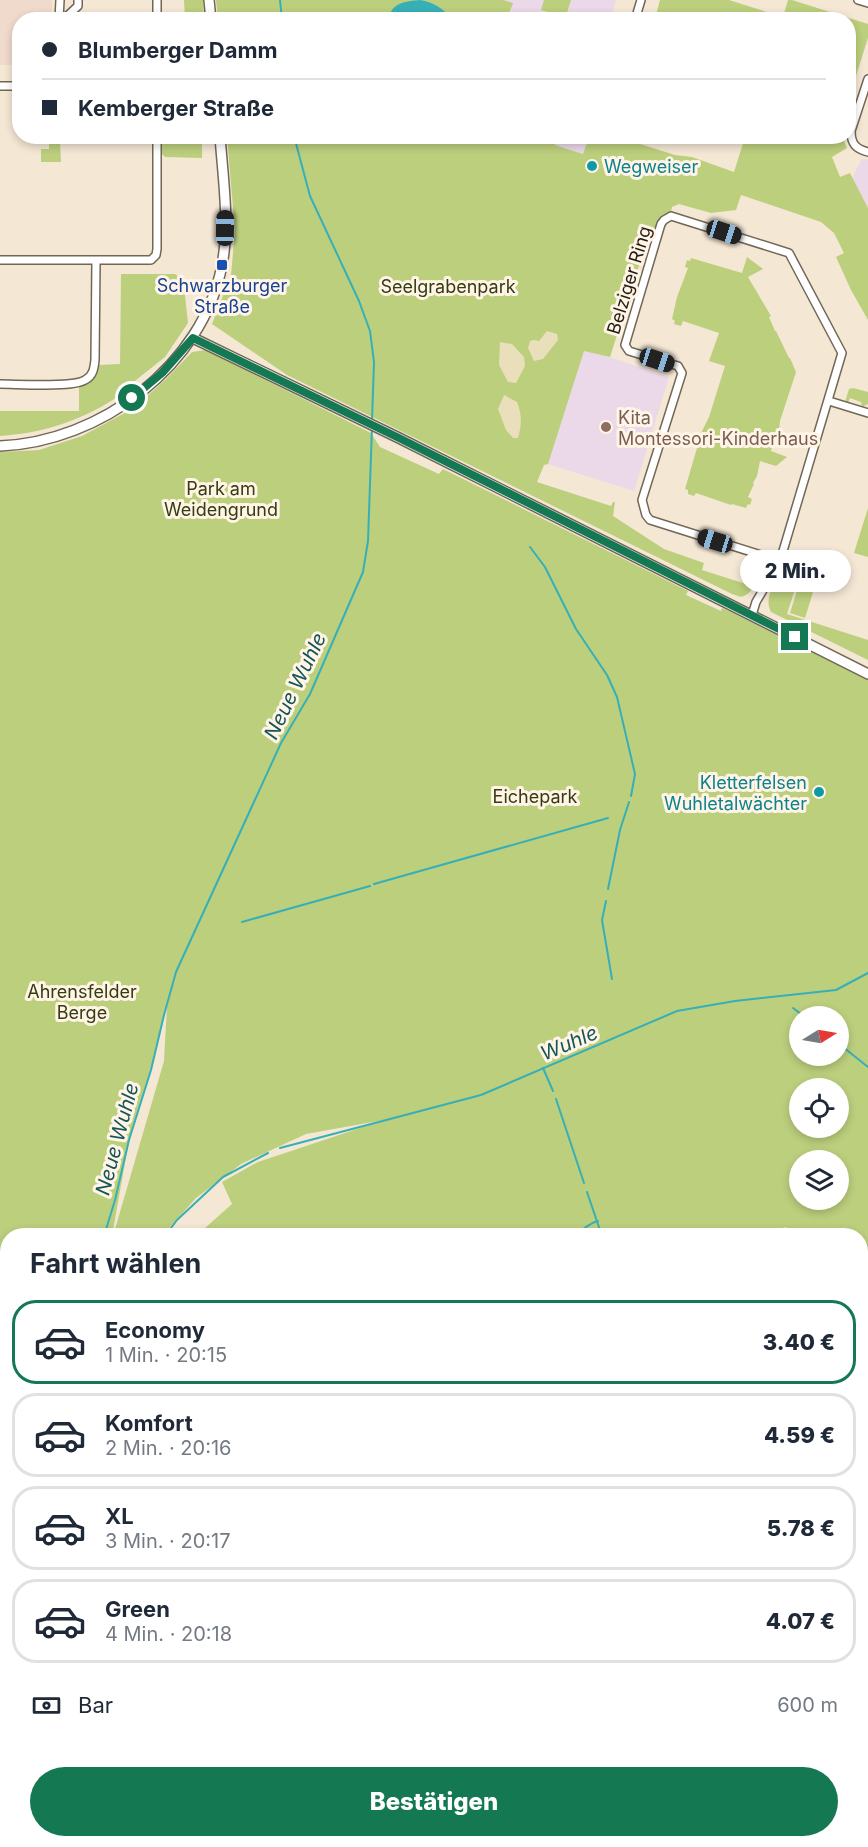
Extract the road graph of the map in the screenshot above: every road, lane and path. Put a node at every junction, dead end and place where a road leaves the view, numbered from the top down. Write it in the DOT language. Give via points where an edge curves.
graph roads {
  1 [pos="78,0"];
  2 [pos="858,0"];
  3 [pos="868,3"];
  4 [pos="71,12"];
  5 [pos="868,79"];
  6 [pos="856,116"];
  7 [pos="157,144"];
  8 [pos="220,144"];
  9 [pos="854,144"];
  10 [pos="868,152"];
  11 [pos="0,260"];
  12 [pos="96,261"];
  13 [pos="193,338"];
  14 [pos="0,384"];
  15 [pos="828,401"];
  16 [pos="868,413"];
  17 [pos="0,446"];
  18 [pos="780,561"];
  19 [pos="752,615"];
  20 [pos="868,674"];
  1 -- 4 [label="street" via="78,6"];
  2 -- 3 [label="street"];
  5 -- 6 [label="street"];
  7 -- 12 [label="street" via="156,255 152,260"];
  8 -- 13 [label="main road" via="224,250 215,290"];
  9 -- 10 [label="street"];
  11 -- 12 [label="street"];
  12 -- 14 [label="street" via="94,369 90,376 78,383"];
  13 -- 17 [label="main road" via="148,385 94,422 63,435"];
  13 -- 19 [label="main road"];
  15 -- 16 [label="street"];
  15 -- 18 [label="street, Belziger Ring"];
  15 -- 18 [label="street, Belziger Ring" via="842,353 789,253 676,217 664,220 625,345 629,351 678,366 682,373 642,500 644,511 650,520"];
  18 -- 19 [label="street, Belziger Ring"];
  19 -- 20 [label="main road"];
}
